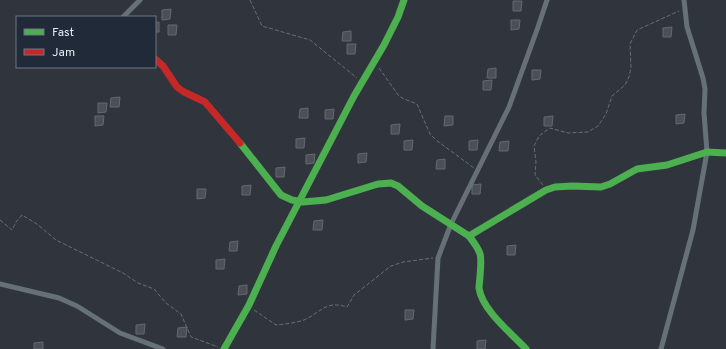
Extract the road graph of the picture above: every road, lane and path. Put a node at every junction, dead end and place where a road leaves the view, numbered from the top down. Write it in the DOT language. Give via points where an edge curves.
graph roads {
  1 [pos="140,0"];
  2 [pos="250,0"];
  3 [pos="404,0"];
  4 [pos="547,0"];
  5 [pos="684,0"];
  6 [pos="685,8"];
  7 [pos="124,16"];
  8 [pos="156,60"];
  9 [pos="373,62"];
  10 [pos="362,82"];
  11 [pos="707,152"];
  12 [pos="726,153"];
  13 [pos="477,171"];
  14 [pos="546,190"];
  15 [pos="298,203"];
  16 [pos="0,220"];
  17 [pos="451,224"];
  18 [pos="469,236"];
  19 [pos="438,258"];
  20 [pos="0,284"];
  21 [pos="249,305"];
  22 [pos="163,349"];
  23 [pos="223,349"];
  24 [pos="433,349"];
  25 [pos="526,349"];
  26 [pos="661,349"];
  1 -- 7 [label="street"];
  2 -- 10 [label="path" via="262,26 310,40"];
  3 -- 9 [label="street" via="398,17"];
  4 -- 13 [label="street" via="509,107"];
  5 -- 6 [label="street"];
  6 -- 11 [label="street" via="686,27 705,89"];
  6 -- 14 [label="path" via="637,30 630,44 629,77 625,85 612,96 606,114 598,126 588,132 568,133 550,128 538,136 534,146 535,175"];
  8 -- 15 [label="street" via="177,87 205,102 281,195"];
  9 -- 10 [label="street"];
  9 -- 13 [label="path" via="399,96 417,104 430,134"];
  10 -- 15 [label="street"];
  11 -- 12 [label="street"];
  11 -- 14 [label="street" via="667,165 637,169 610,184 561,186"];
  11 -- 26 [label="street" via="693,230"];
  13 -- 17 [label="street"];
  14 -- 18 [label="street"];
  15 -- 17 [label="street" via="327,201 353,191 391,183"];
  15 -- 21 [label="street"];
  16 -- 23 [label="path" via="12,230 22,215 56,240 154,289 166,303 181,314 191,337"];
  17 -- 18 [label="street"];
  17 -- 19 [label="street"];
  18 -- 25 [label="street" via="480,251 482,259 480,288 484,303 493,316"];
  19 -- 21 [label="path" via="391,266 354,295 347,307 336,304 304,320 276,325"];
  19 -- 24 [label="street"];
  20 -- 22 [label="street" via="59,298 120,332"];
  21 -- 23 [label="street"];
}
